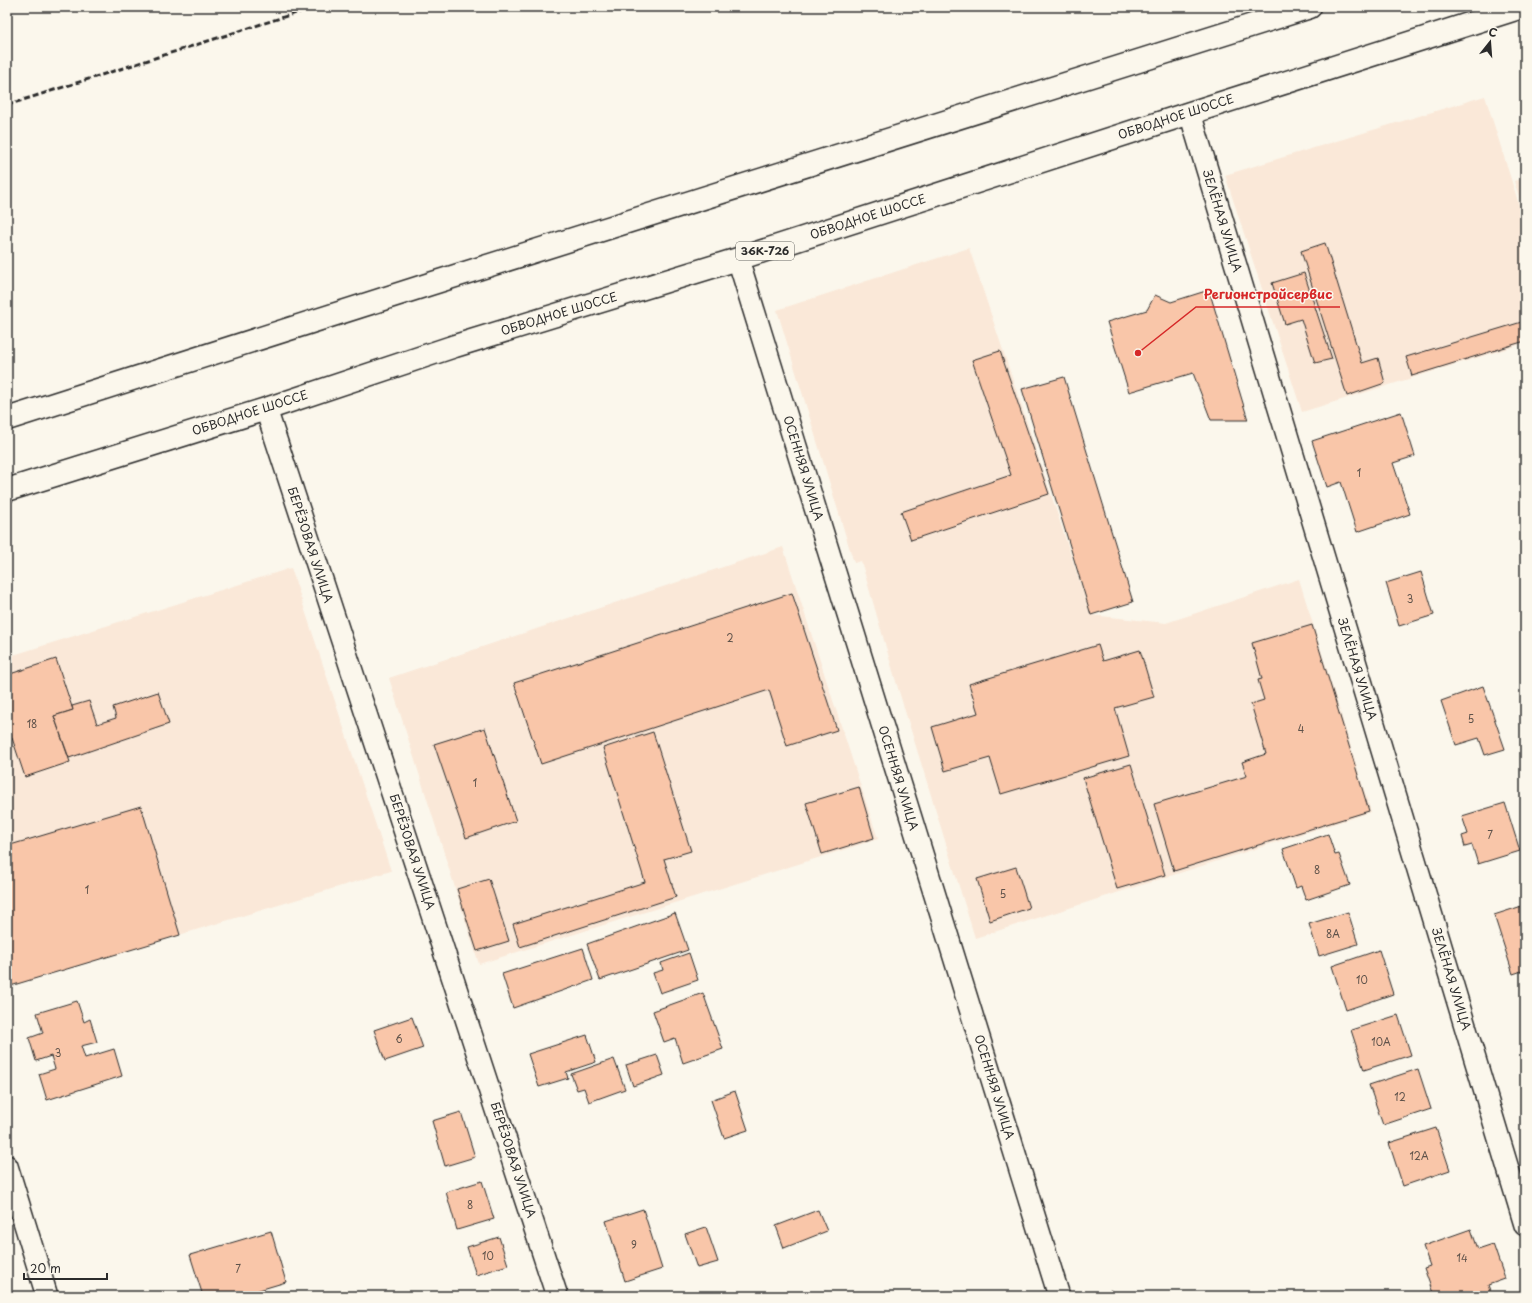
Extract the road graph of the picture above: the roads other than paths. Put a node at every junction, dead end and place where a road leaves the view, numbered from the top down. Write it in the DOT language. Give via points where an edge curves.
graph roads {
  1 [pos="1310,7"];
  2 [pos="1522,7"];
  3 [pos="1190,113"];
  4 [pos="738,259"];
  5 [pos="266,409"];
  6 [pos="7,419"];
  7 [pos="7,490"];
  8 [pos="7,1166"];
  9 [pos="1525,1225"];
  10 [pos="47,1296"];
  11 [pos="557,1296"];
  12 [pos="1059,1296"];
  1 -- 6 [label="main road"];
  2 -- 3 [label="main road, ОБВОДНОЕ ШОССЕ / 36К-726"];
  3 -- 4 [label="main road, ОБВОДНОЕ ШОССЕ / 36К-726"];
  3 -- 9 [label="street, ЗЕЛЁНАЯ УЛИЦА"];
  4 -- 5 [label="main road, ОБВОДНОЕ ШОССЕ / 36К-726" via="455,346"];
  4 -- 12 [label="street, ОСЕННЯЯ УЛИЦА"];
  5 -- 7 [label="main road, ОБВОДНОЕ ШОССЕ / 36К-726"];
  5 -- 11 [label="street, БЕРЁЗОВАЯ УЛИЦА"];
  8 -- 10 [label="street"];
}
